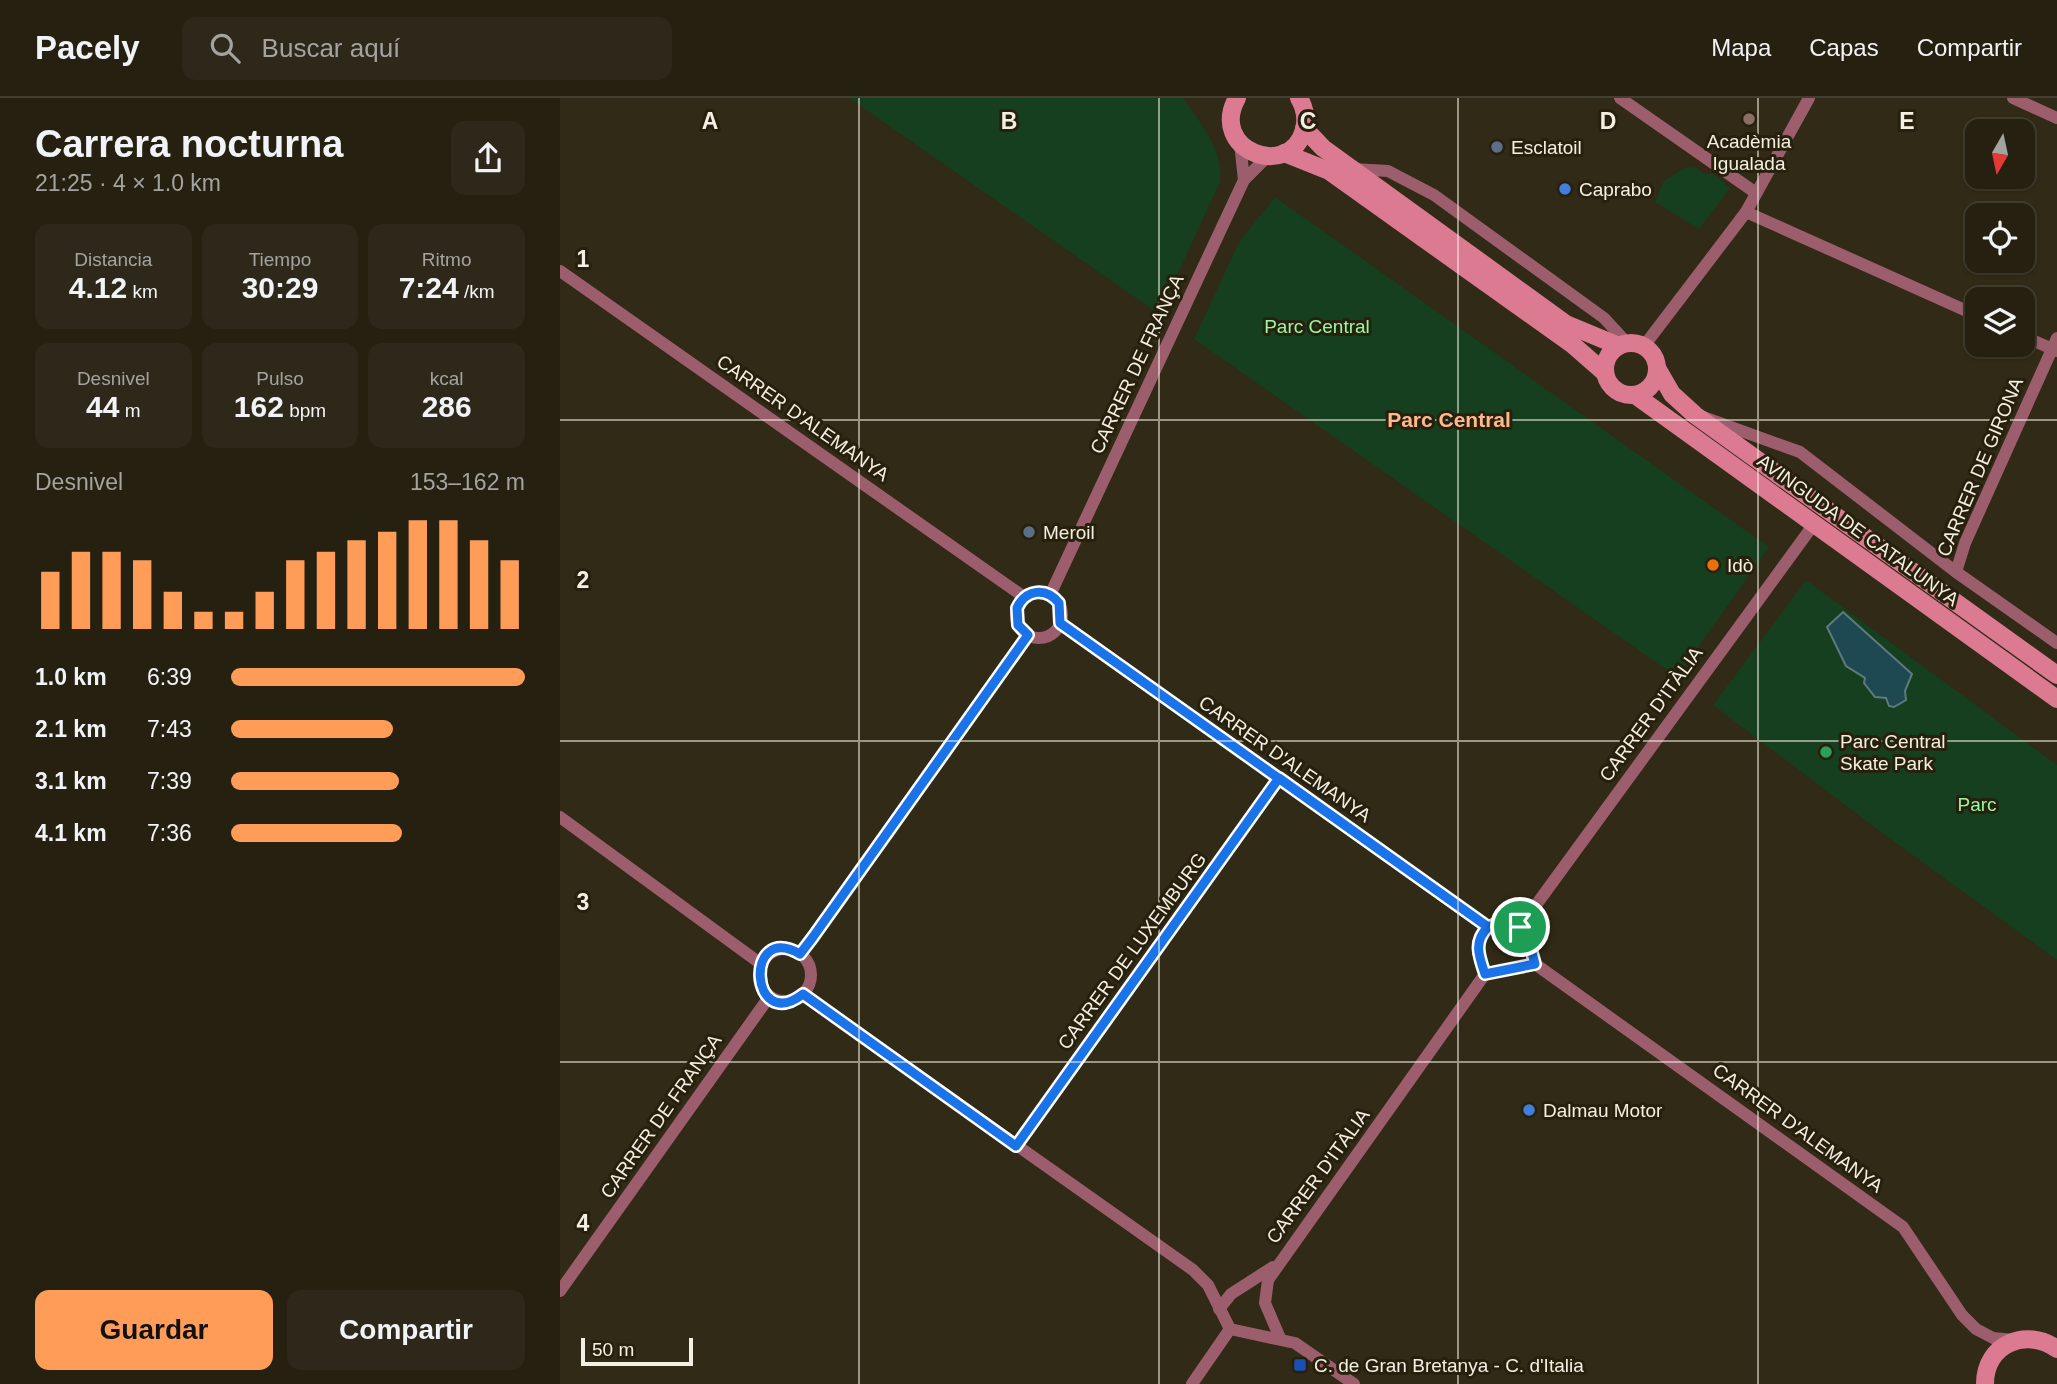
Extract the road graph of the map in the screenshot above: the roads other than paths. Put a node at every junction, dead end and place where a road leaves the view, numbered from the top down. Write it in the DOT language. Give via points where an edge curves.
graph roads {
  1 [pos="1237,98"];
  2 [pos="1299,98"];
  3 [pos="1620,98"];
  4 [pos="1809,98"];
  5 [pos="2013,98"];
  6 [pos="2057,118"];
  7 [pos="1304,128"];
  8 [pos="1240,143"];
  9 [pos="1276,154"];
  10 [pos="1353,169"];
  11 [pos="1244,180"];
  12 [pos="1756,193"];
  13 [pos="1745,212"];
  14 [pos="560,271"];
  15 [pos="1965,310"];
  16 [pos="2035,340"];
  17 [pos="1630,345"];
  18 [pos="2055,346"];
  19 [pos="1657,368"];
  20 [pos="1605,373"];
  21 [pos="1635,395"];
  22 [pos="1695,415"];
  23 [pos="1814,524"];
  24 [pos="1956,572"];
  25 [pos="1050,595"];
  26 [pos="1024,597"];
  27 [pos="1060,623"];
  28 [pos="1028,635"];
  29 [pos="2057,643"];
  30 [pos="2057,675"];
  31 [pos="2057,699"];
  32 [pos="1279,778"];
  33 [pos="560,817"];
  34 [pos="1488,927"];
  35 [pos="1520,927"];
  36 [pos="800,954"];
  37 [pos="761,964"];
  38 [pos="1535,964"];
  39 [pos="1485,974"];
  40 [pos="803,994"];
  41 [pos="769,997"];
  42 [pos="1016,1146"];
  43 [pos="1279,1262"];
  44 [pos="560,1291"];
  45 [pos="1219,1309"];
  46 [pos="1230,1329"];
  47 [pos="1280,1338"];
  48 [pos="2014,1340"];
  49 [pos="2054,1345"];
  50 [pos="1192,1384"];
  51 [pos="1354,1384"];
  52 [pos="1985,1384"];
  1 -- 8 [label="street" via="1231,121"];
  2 -- 7 [label="street" via="1305,112"];
  3 -- 12 [label="street"];
  4 -- 12 [label="street"];
  5 -- 6 [label="street"];
  7 -- 9 [label="street" via="1297,143"];
  7 -- 10 [label="street"];
  8 -- 9 [label="street" via="1254,154"];
  8 -- 11 [label="street"];
  9 -- 11 [label="street, CARRER DE FRANÇA"];
  9 -- 20 [label="street" via="1329,171 1573,345"];
  10 -- 17 [label="street" via="1566,324"];
  10 -- 17 [label="street" via="1388,171 1434,195 1604,318"];
  11 -- 25 [label="street, CARRER DE FRANÇA"];
  12 -- 13 [label="street"];
  13 -- 15 [label="street"];
  13 -- 17 [label="street"];
  14 -- 26 [label="street, CARRER D'ALEMANYA"];
  16 -- 18 [label="street"];
  17 -- 19 [label="street" via="1656,360"];
  17 -- 20 [label="street" via="1608,357"];
  18 -- 24 [label="street, CARRER DE GIRONA" via="1965,542"];
  19 -- 21 [label="street" via="1649,389"];
  19 -- 22 [label="street, AVINGUDA DE CATALUNYA" via="1672,394"];
  20 -- 21 [label="street" via="1615,390"];
  21 -- 23 [label="street, AVINGUDA DE CATALUNYA"];
  22 -- 24 [label="street" via="1800,452"];
  22 -- 30 [label="street, AVINGUDA DE CATALUNYA"];
  23 -- 31 [label="street, AVINGUDA DE CATALUNYA"];
  23 -- 35 [label="street, CARRER D'ITÀLIA"];
  24 -- 29 [label="street"];
  25 -- 26 [label="street" via="1039,592"];
  25 -- 27 [label="street" via="1060,607"];
  26 -- 28 [label="street" via="1016,617"];
  27 -- 28 [label="street" via="1046,636"];
  27 -- 32 [label="street, CARRER D'ALEMANYA"];
  28 -- 36 [label="street"];
  32 -- 34 [label="street, CARRER D'ALEMANYA"];
  32 -- 42 [label="street, CARRER DE LUXEMBURG"];
  33 -- 37 [label="street"];
  34 -- 35 [label="street" via="1504,921"];
  34 -- 39 [label="street" via="1478,947"];
  35 -- 38 [label="street"];
  36 -- 37 [label="street" via="780,950"];
  36 -- 40 [label="street" via="811,974"];
  37 -- 41 [label="street" via="759,982"];
  38 -- 39 [label="street"];
  38 -- 48 [label="street, CARRER D'ALEMANYA" via="1903,1227 1962,1315 1993,1338"];
  39 -- 43 [label="street, CARRER D'ITÀLIA"];
  40 -- 41 [label="street" via="786,1002"];
  40 -- 42 [label="street"];
  41 -- 44 [label="street, CARRER DE FRANÇA"];
  42 -- 45 [label="street" via="1194,1270 1208,1285"];
  43 -- 45 [label="street, CARRER D'ITÀLIA" via="1231,1294"];
  43 -- 47 [label="street, CARRER D'ITÀLIA" via="1268,1280 1265,1303"];
  45 -- 46 [label="street"];
  46 -- 47 [label="street"];
  46 -- 50 [label="street"];
  47 -- 51 [label="street" via="1295,1343"];
  48 -- 49 [label="street" via="2032,1338"];
  48 -- 52 [label="street" via="1992,1357"];
}
